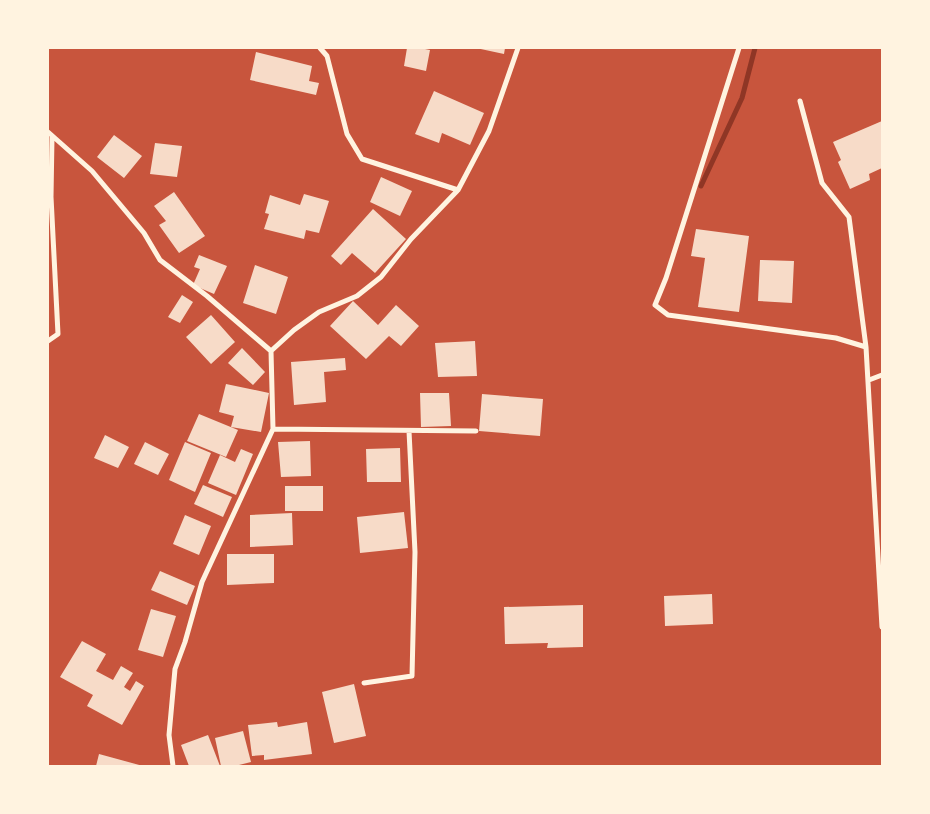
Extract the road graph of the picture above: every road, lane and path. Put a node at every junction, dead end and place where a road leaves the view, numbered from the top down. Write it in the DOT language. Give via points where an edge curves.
graph roads {
  1 [pos="320,48"];
  2 [pos="518,48"];
  3 [pos="739,48"];
  4 [pos="800,102"];
  5 [pos="50,134"];
  6 [pos="458,190"];
  7 [pos="48,341"];
  8 [pos="866,347"];
  9 [pos="270,351"];
  10 [pos="882,374"];
  11 [pos="869,380"];
  12 [pos="273,429"];
  13 [pos="410,430"];
  14 [pos="476,431"];
  15 [pos="882,627"];
  16 [pos="364,683"];
  17 [pos="173,766"];
  1 -- 6 [label="street" via="327,56 347,134 362,159"];
  2 -- 6 [label="street" via="489,132"];
  3 -- 8 [label="street" via="655,305 668,315 836,338"];
  4 -- 8 [label="street" via="822,183 849,217"];
  5 -- 7 [label="street" via="58,334"];
  5 -- 9 [label="street" via="92,171 144,233 160,260"];
  6 -- 9 [label="street" via="411,239 381,277 357,296 319,312"];
  8 -- 11 [label="street"];
  9 -- 12 [label="street"];
  10 -- 11 [label="street"];
  11 -- 15 [label="street"];
  12 -- 13 [label="street"];
  12 -- 17 [label="street" via="202,582 175,669 169,735"];
  13 -- 14 [label="street"];
  13 -- 16 [label="street" via="414,552 412,676"];
}
